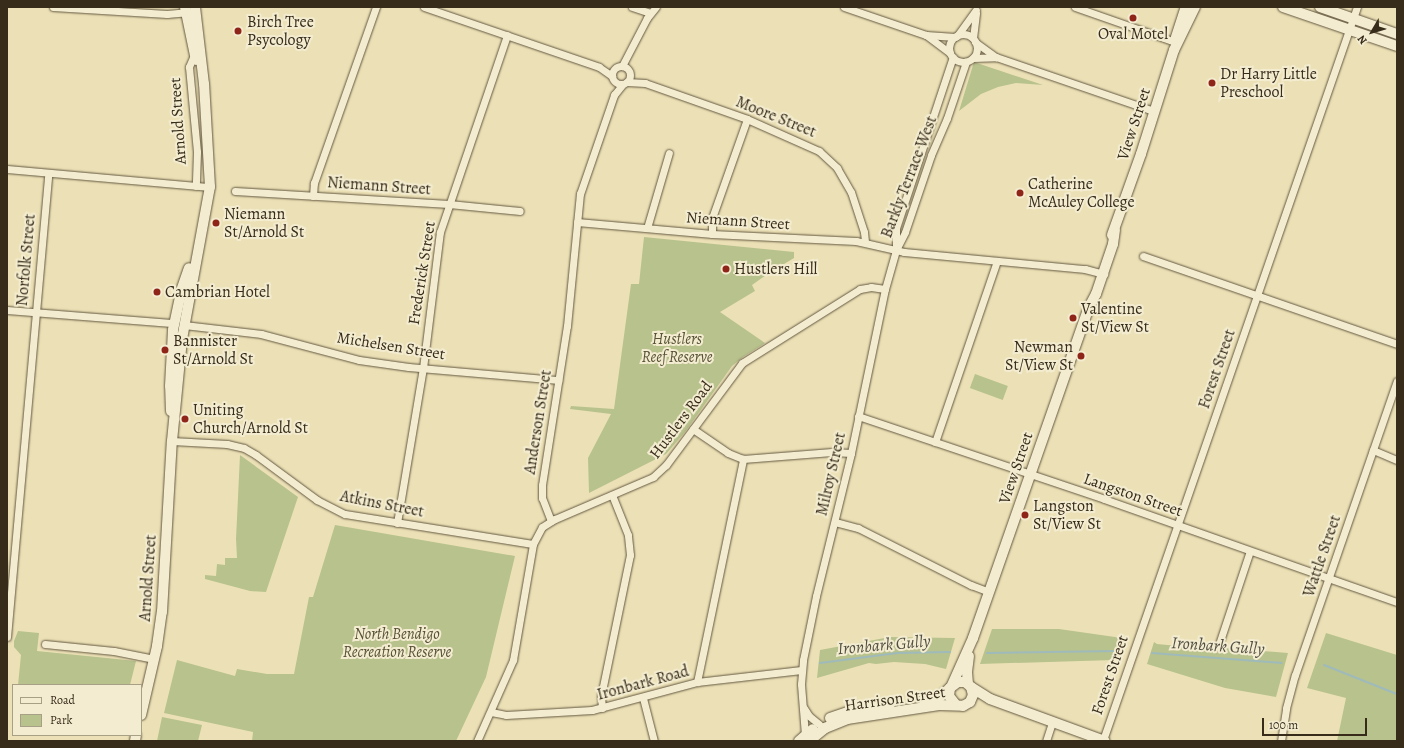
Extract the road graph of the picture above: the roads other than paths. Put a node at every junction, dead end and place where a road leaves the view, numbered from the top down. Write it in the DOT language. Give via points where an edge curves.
graph roads {
  1 [pos="53,7"];
  2 [pos="376,7"];
  3 [pos="424,7"];
  4 [pos="632,7"];
  5 [pos="656,7"];
  6 [pos="844,7"];
  7 [pos="1075,7"];
  8 [pos="1186,7"];
  9 [pos="1195,7"];
  10 [pos="1283,7"];
  11 [pos="1320,7"];
  12 [pos="1357,7"];
  13 [pos="977,9"];
  14 [pos="191,10"];
  15 [pos="442,10"];
  16 [pos="650,13"];
  17 [pos="1353,18"];
  18 [pos="1349,30"];
  19 [pos="1397,34"];
  20 [pos="507,35"];
  21 [pos="926,35"];
  22 [pos="956,36"];
  23 [pos="974,40"];
  24 [pos="1175,46"];
  25 [pos="1397,46"];
  26 [pos="194,55"];
  27 [pos="951,55"];
  28 [pos="996,57"];
  29 [pos="970,60"];
  30 [pos="599,67"];
  31 [pos="624,69"];
  32 [pos="613,78"];
  33 [pos="625,83"];
  34 [pos="645,83"];
  35 [pos="614,95"];
  36 [pos="204,105"];
  37 [pos="1154,111"];
  38 [pos="747,119"];
  39 [pos="669,153"];
  40 [pos="7,169"];
  41 [pos="48,174"];
  42 [pos="196,186"];
  43 [pos="210,187"];
  44 [pos="235,191"];
  45 [pos="313,196"];
  46 [pos="449,204"];
  47 [pos="520,211"];
  48 [pos="577,222"];
  49 [pos="647,228"];
  50 [pos="712,234"];
  51 [pos="865,242"];
  52 [pos="199,243"];
  53 [pos="896,250"];
  54 [pos="1143,256"];
  55 [pos="997,261"];
  56 [pos="1101,273"];
  57 [pos="885,289"];
  58 [pos="1258,295"];
  59 [pos="7,310"];
  60 [pos="35,312"];
  61 [pos="174,323"];
  62 [pos="184,325"];
  63 [pos="1397,344"];
  64 [pos="423,368"];
  65 [pos="558,380"];
  66 [pos="1397,381"];
  67 [pos="858,416"];
  68 [pos="693,429"];
  69 [pos="172,441"];
  70 [pos="935,442"];
  71 [pos="1373,450"];
  72 [pos="851,453"];
  73 [pos="743,459"];
  74 [pos="1397,460"];
  75 [pos="1030,474"];
  76 [pos="612,495"];
  77 [pos="551,521"];
  78 [pos="835,522"];
  79 [pos="397,523"];
  80 [pos="1177,525"];
  81 [pos="533,544"];
  82 [pos="1250,550"];
  83 [pos="1329,578"];
  84 [pos="989,592"];
  85 [pos="1397,602"];
  86 [pos="7,637"];
  87 [pos="973,638"];
  88 [pos="45,644"];
  89 [pos="1218,646"];
  90 [pos="154,659"];
  91 [pos="801,670"];
  92 [pos="697,682"];
  93 [pos="969,686"];
  94 [pos="951,687"];
  95 [pos="643,698"];
  96 [pos="970,702"];
  97 [pos="956,705"];
  98 [pos="803,706"];
  99 [pos="602,708"];
  100 [pos="142,711"];
  101 [pos="491,712"];
  102 [pos="1025,712"];
  103 [pos="1052,722"];
  104 [pos="817,728"];
  105 [pos="804,739"];
  106 [pos="477,741"];
  107 [pos="654,741"];
  108 [pos="1046,741"];
  109 [pos="1104,741"];
  110 [pos="1281,741"];
  1 -- 14 [label="street" via="160,14"];
  2 -- 45 [label="street" via="314,184"];
  3 -- 15 [label="street"];
  4 -- 16 [label="street"];
  5 -- 16 [label="street"];
  6 -- 21 [label="street"];
  7 -- 24 [label="street"];
  8 -- 24 [label="street, View Street"];
  9 -- 24 [label="street, View Street"];
  10 -- 18 [label="street"];
  11 -- 17 [label="street"];
  12 -- 17 [label="street, Forest Street"];
  13 -- 22 [label="street"];
  13 -- 23 [label="street"];
  14 -- 26 [label="street, Arnold Street"];
  14 -- 36 [label="street, Arnold Street"];
  15 -- 20 [label="street"];
  16 -- 31 [label="street"];
  17 -- 18 [label="street, Forest Street"];
  17 -- 19 [label="street"];
  18 -- 25 [label="street"];
  18 -- 58 [label="street, Forest Street"];
  20 -- 30 [label="street"];
  20 -- 46 [label="street, Frederick Street"];
  21 -- 22 [label="street"];
  21 -- 27 [label="street"];
  22 -- 23 [label="street" via="965,35"];
  22 -- 27 [label="street" via="950,44"];
  23 -- 28 [label="street"];
  23 -- 29 [label="street" via="977,50"];
  24 -- 37 [label="street, View Street"];
  26 -- 36 [label="street, Arnold Street"];
  26 -- 42 [label="street, Arnold Street" via="189,67 197,152"];
  27 -- 29 [label="street" via="959,61"];
  27 -- 53 [label="street, Barkly Terrace West" via="896,228"];
  28 -- 29 [label="street"];
  28 -- 37 [label="street"];
  29 -- 53 [label="street, Barkly Terrace West"];
  30 -- 31 [label="street"];
  30 -- 32 [label="street, Moore Street"];
  31 -- 32 [label="street"];
  31 -- 33 [label="street, Anderson Street"];
  31 -- 34 [label="street, Moore Street"];
  32 -- 33 [label="street, Moore Street"];
  32 -- 35 [label="street, Anderson Street"];
  33 -- 34 [label="street, Moore Street"];
  33 -- 35 [label="street, Anderson Street"];
  34 -- 38 [label="street, Moore Street"];
  35 -- 48 [label="street, Anderson Street" via="580,194"];
  36 -- 43 [label="street, Arnold Street"];
  37 -- 56 [label="street, View Street" via="1115,230 1113,244"];
  38 -- 50 [label="street" via="712,218"];
  38 -- 51 [label="street, Moore Street" via="811,146 829,159 851,192"];
  39 -- 49 [label="street"];
  40 -- 41 [label="street"];
  41 -- 42 [label="street"];
  41 -- 60 [label="street, Norfolk Street"];
  42 -- 43 [label="street"];
  43 -- 52 [label="street, Arnold Street" via="208,208"];
  44 -- 45 [label="street, Niemann Street"];
  45 -- 46 [label="street, Niemann Street"];
  46 -- 47 [label="street, Niemann Street"];
  46 -- 64 [label="street, Frederick Street" via="440,232"];
  48 -- 49 [label="street, Niemann Street"];
  48 -- 65 [label="street, Anderson Street" via="568,320"];
  49 -- 50 [label="street, Niemann Street"];
  50 -- 51 [label="street, Niemann Street"];
  51 -- 53 [label="street, Niemann Street"];
  52 -- 61 [label="street, Arnold Street" via="181,291"];
  52 -- 62 [label="street, Arnold Street"];
  53 -- 55 [label="street, Niemann Street"];
  53 -- 57 [label="street, Milroy Street"];
  54 -- 58 [label="street"];
  55 -- 56 [label="street, Niemann Street" via="1085,269"];
  55 -- 70 [label="street"];
  56 -- 75 [label="street, View Street" via="1096,294 1089,307"];
  57 -- 67 [label="street, Milroy Street"];
  57 -- 68 [label="street, Hustlers Road" via="871,287 860,290 742,364"];
  58 -- 63 [label="street"];
  58 -- 80 [label="street, Forest Street"];
  59 -- 60 [label="street"];
  60 -- 61 [label="street"];
  60 -- 86 [label="street, Norfolk Street"];
  61 -- 62 [label="street, Michelsen Street"];
  61 -- 69 [label="street, Arnold Street" via="170,386"];
  62 -- 64 [label="street, Michelsen Street" via="261,334 359,360"];
  62 -- 69 [label="street, Arnold Street"];
  64 -- 65 [label="street, Michelsen Street"];
  64 -- 79 [label="street, Frederick Street"];
  65 -- 77 [label="street, Anderson Street" via="542,485 542,498"];
  66 -- 71 [label="street, Wattle Street"];
  67 -- 70 [label="street, Langston Street"];
  67 -- 72 [label="street, Milroy Street"];
  68 -- 73 [label="street" via="728,453"];
  68 -- 76 [label="street, Hustlers Road" via="666,465 656,474"];
  69 -- 79 [label="street, Atkins Street" via="227,444 244,448 317,500 334,509 359,517"];
  69 -- 90 [label="street, Arnold Street" via="163,598"];
  70 -- 75 [label="street, Langston Street"];
  71 -- 74 [label="street"];
  71 -- 83 [label="street, Wattle Street"];
  72 -- 73 [label="street" via="832,452"];
  72 -- 78 [label="street, Milroy Street"];
  73 -- 92 [label="street"];
  75 -- 80 [label="street, Langston Street"];
  75 -- 84 [label="street, View Street"];
  76 -- 77 [label="street, Hustlers Road"];
  76 -- 99 [label="street" via="628,535 630,556 601,696"];
  77 -- 81 [label="street" via="539,531"];
  78 -- 84 [label="street" via="858,528"];
  78 -- 91 [label="street, Milroy Street"];
  79 -- 81 [label="street, Atkins Street"];
  80 -- 82 [label="street, Langston Street"];
  80 -- 109 [label="street, Forest Street"];
  81 -- 101 [label="street" via="515,652"];
  82 -- 83 [label="street, Langston Street"];
  82 -- 89 [label="street"];
  83 -- 85 [label="street, Langston Street"];
  83 -- 110 [label="street, Wattle Street" via="1289,694"];
  84 -- 87 [label="street, View Street"];
  87 -- 93 [label="street, View Street" via="967,668"];
  87 -- 94 [label="street, View Street"];
  88 -- 90 [label="street" via="114,650"];
  90 -- 100 [label="street, Arnold Street"];
  91 -- 92 [label="street, Ironbark Road"];
  91 -- 98 [label="street, Milroy Street"];
  92 -- 95 [label="street, Ironbark Road"];
  93 -- 94 [label="street" via="958,682"];
  93 -- 96 [label="street" via="973,695"];
  93 -- 102 [label="street, Harrison Street" via="990,699"];
  94 -- 97 [label="street" via="948,696"];
  94 -- 104 [label="street, Harrison Street" via="934,700 854,710 835,716"];
  95 -- 99 [label="street, Ironbark Road"];
  95 -- 107 [label="street"];
  96 -- 97 [label="street" via="963,706"];
  96 -- 102 [label="street, Harrison Street" via="983,702 999,708"];
  97 -- 104 [label="street, Harrison Street" via="939,705 858,717"];
  98 -- 104 [label="street"];
  98 -- 105 [label="street, Milroy Street"];
  99 -- 101 [label="street, Ironbark Road" via="506,716"];
  101 -- 106 [label="street"];
  102 -- 103 [label="street, Harrison Street"];
  103 -- 108 [label="street"];
  103 -- 109 [label="street, Harrison Street"];
  104 -- 105 [label="street"];
}
